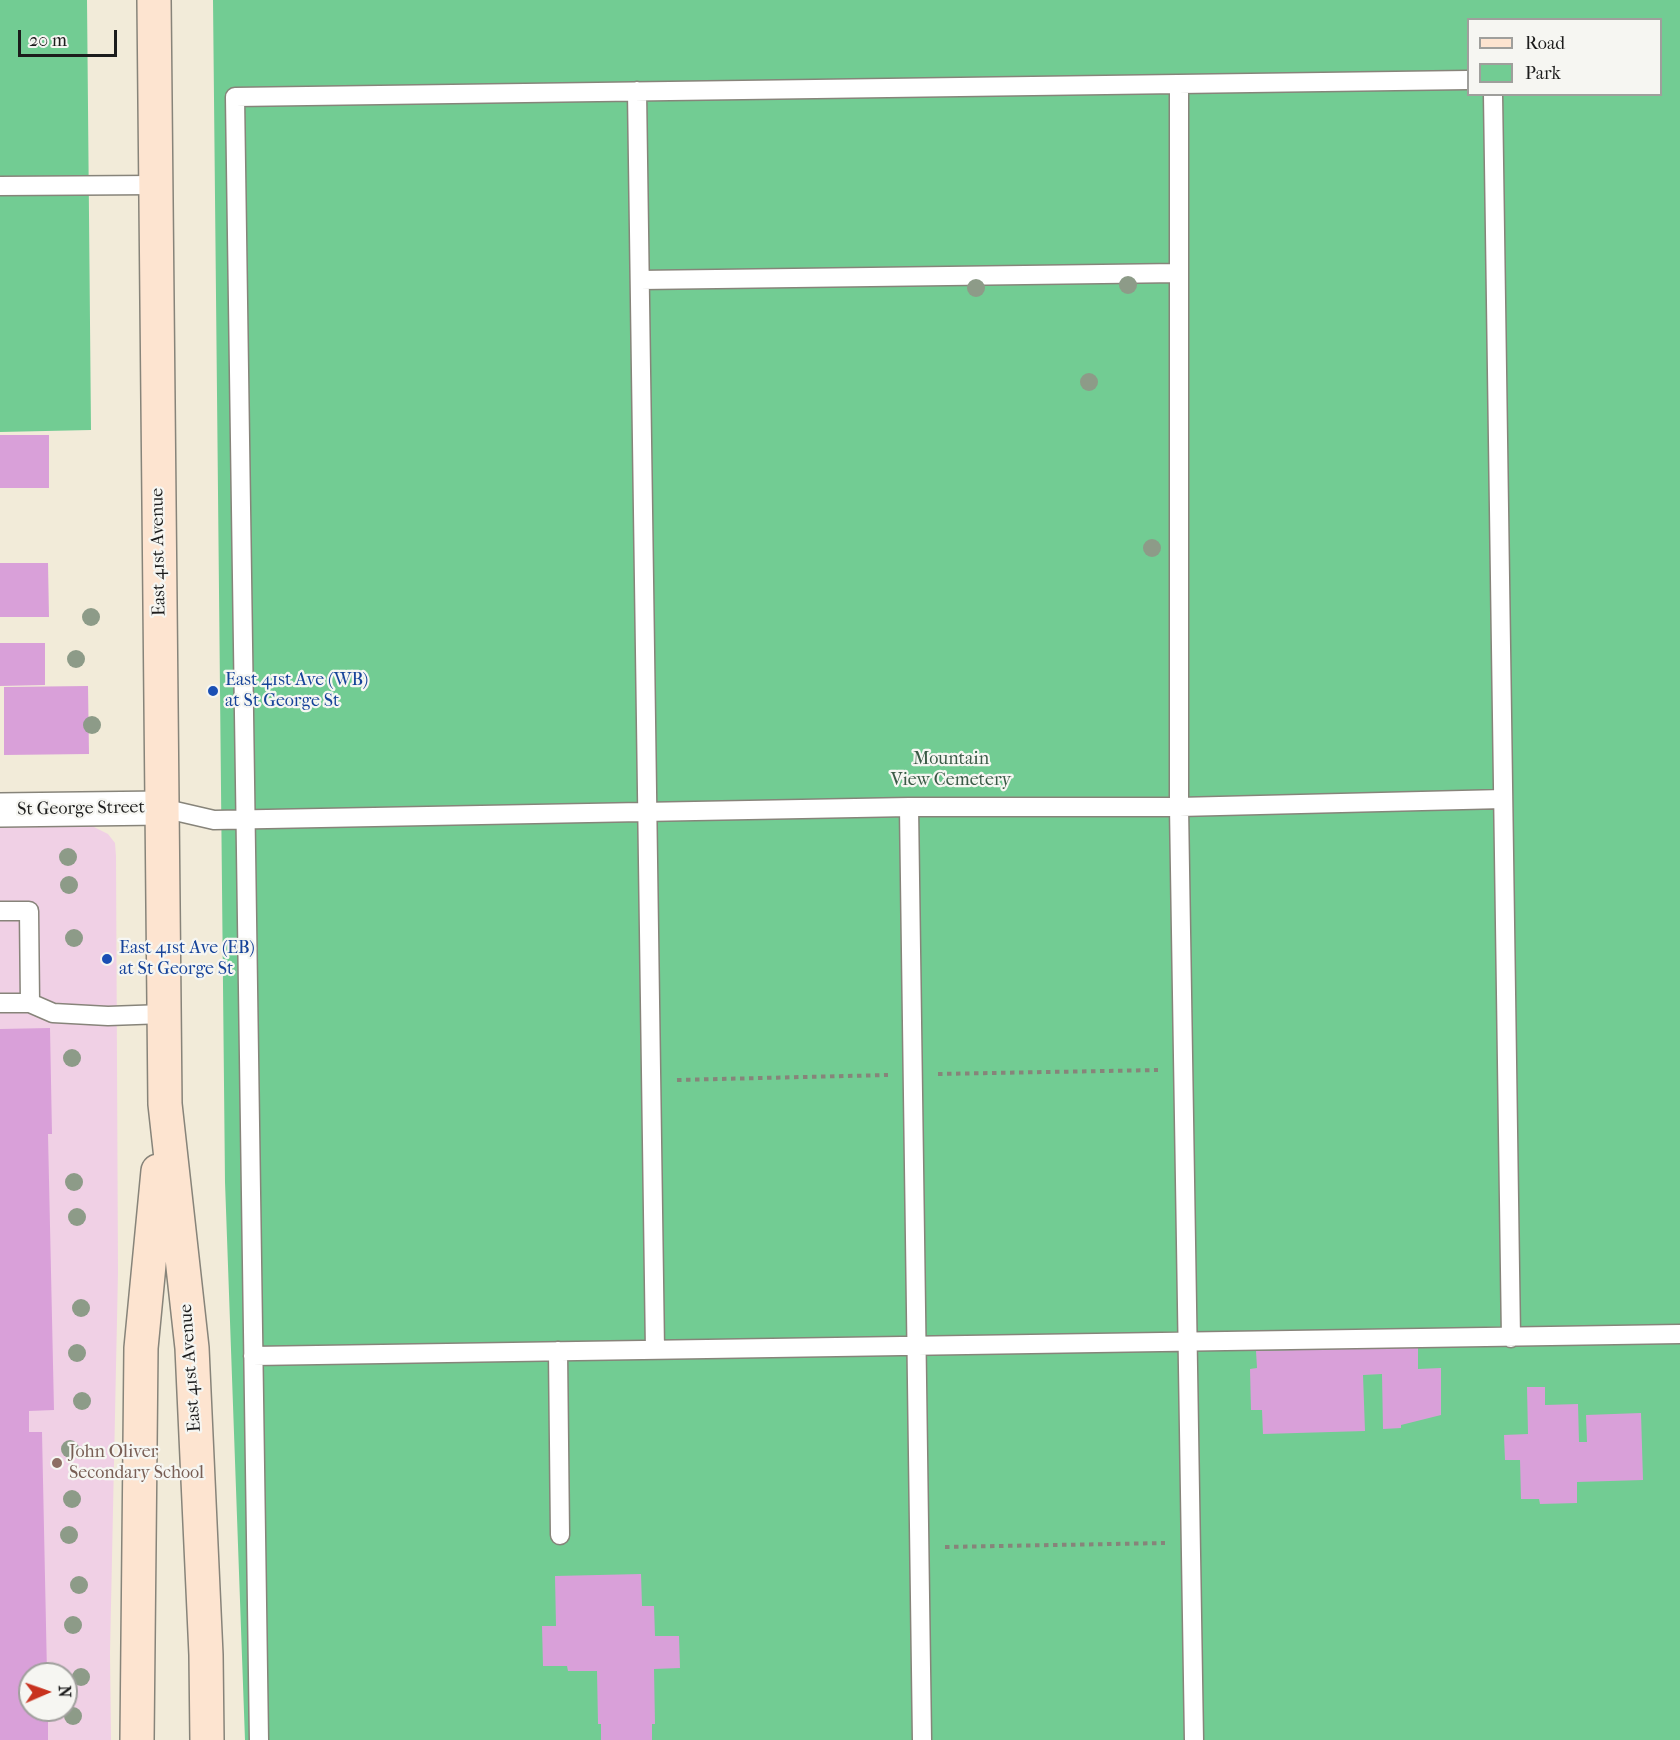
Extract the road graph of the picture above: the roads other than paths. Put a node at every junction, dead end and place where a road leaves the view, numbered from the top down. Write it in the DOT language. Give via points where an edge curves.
graph roads {
  1 [pos="154,0"];
  2 [pos="1467,80"];
  3 [pos="1179,84"];
  4 [pos="637,92"];
  5 [pos="1493,96"];
  6 [pos="156,185"];
  7 [pos="0,186"];
  8 [pos="1179,273"];
  9 [pos="640,280"];
  10 [pos="1503,799"];
  11 [pos="909,807"];
  12 [pos="1179,807"];
  13 [pos="162,808"];
  14 [pos="0,810"];
  15 [pos="648,811"];
  16 [pos="245,820"];
  17 [pos="0,911"];
  18 [pos="0,1003"];
  19 [pos="30,1003"];
  20 [pos="164,1014"];
  21 [pos="165,1104"];
  22 [pos="1680,1334"];
  23 [pos="1511,1338"];
  24 [pos="1186,1342"];
  25 [pos="917,1346"];
  26 [pos="655,1350"];
  27 [pos="558,1351"];
  28 [pos="253,1356"];
  29 [pos="560,1536"];
  30 [pos="137,1740"];
  31 [pos="207,1740"];
  32 [pos="259,1740"];
  33 [pos="922,1740"];
  34 [pos="1194,1740"];
  1 -- 6 [label="main road, East 41st Avenue"];
  2 -- 3 [label="lane"];
  3 -- 4 [label="lane"];
  3 -- 8 [label="lane"];
  4 -- 9 [label="lane"];
  4 -- 16 [label="lane" via="235,97"];
  5 -- 10 [label="lane"];
  6 -- 7 [label="lane"];
  6 -- 13 [label="main road, East 41st Avenue"];
  8 -- 9 [label="lane"];
  8 -- 12 [label="lane"];
  9 -- 15 [label="lane"];
  10 -- 12 [label="lane"];
  10 -- 23 [label="lane"];
  11 -- 12 [label="lane"];
  11 -- 15 [label="lane"];
  11 -- 25 [label="lane"];
  12 -- 24 [label="lane"];
  13 -- 14 [label="street, St George Street"];
  13 -- 16 [label="lane" via="214,820"];
  13 -- 20 [label="main road, East 41st Avenue"];
  15 -- 16 [label="lane"];
  15 -- 26 [label="lane"];
  16 -- 28 [label="lane"];
  17 -- 19 [label="lane" via="29,910"];
  18 -- 19 [label="lane"];
  19 -- 20 [label="lane" via="52,1013"];
  20 -- 21 [label="main road, East 41st Avenue"];
  21 -- 30 [label="main road, East 41st Avenue" via="141,1348"];
  21 -- 31 [label="main road, East 41st Avenue" via="192,1348"];
  22 -- 23 [label="lane"];
  23 -- 24 [label="lane"];
  24 -- 25 [label="lane"];
  24 -- 34 [label="lane"];
  25 -- 26 [label="lane"];
  25 -- 33 [label="lane"];
  26 -- 27 [label="lane"];
  27 -- 28 [label="lane"];
  27 -- 29 [label="lane"];
  28 -- 32 [label="lane"];
}
